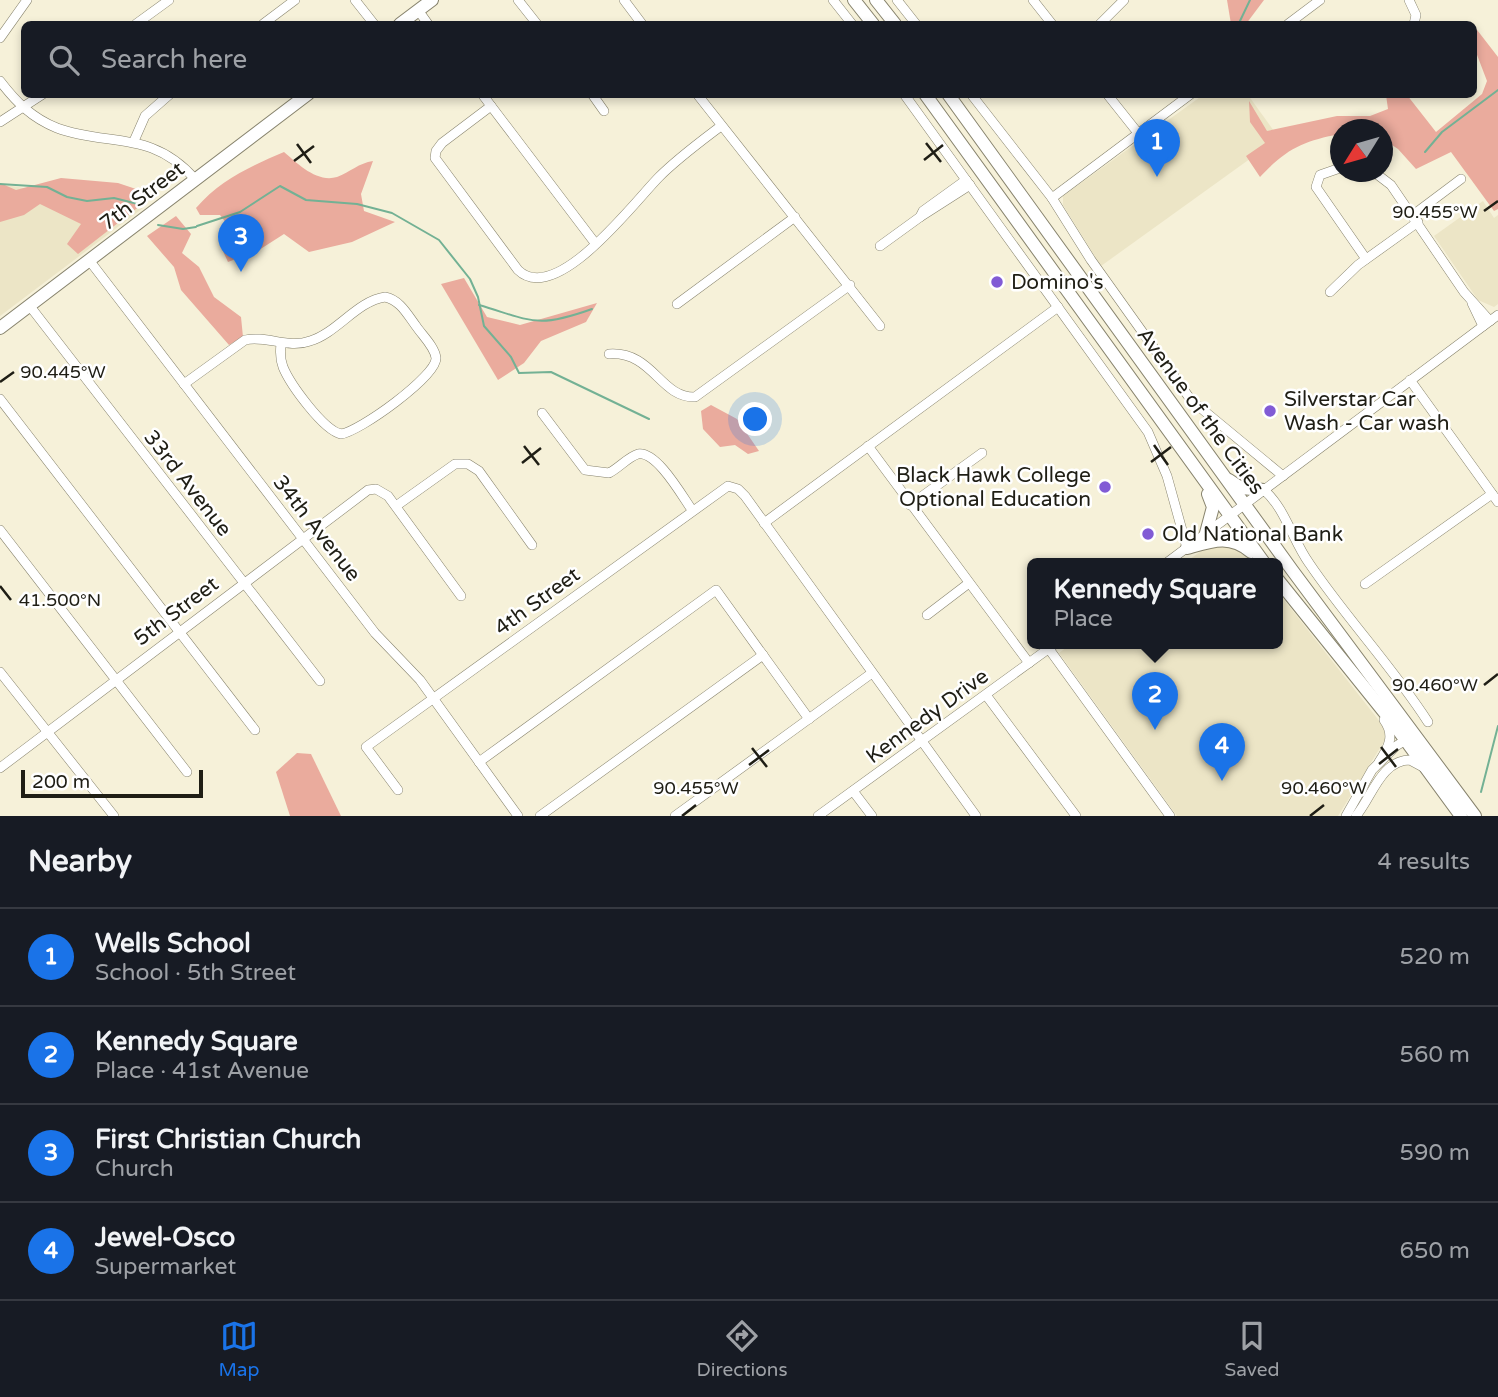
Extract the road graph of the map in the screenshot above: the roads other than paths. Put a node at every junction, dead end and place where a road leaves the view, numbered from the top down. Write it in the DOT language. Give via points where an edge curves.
graph roads {
  1 [pos="27,0"];
  2 [pos="169,0"];
  3 [pos="295,0"];
  4 [pos="355,0"];
  5 [pos="432,0"];
  6 [pos="518,0"];
  7 [pos="624,0"];
  8 [pos="833,0"];
  9 [pos="854,0"];
  10 [pos="876,0"];
  11 [pos="897,0"];
  12 [pos="1033,0"];
  13 [pos="1124,0"];
  14 [pos="1320,0"];
  15 [pos="1409,0"];
  16 [pos="418,10"];
  17 [pos="140,21"];
  18 [pos="267,21"];
  19 [pos="372,21"];
  20 [pos="404,21"];
  21 [pos="426,21"];
  22 [pos="535,21"];
  23 [pos="640,21"];
  24 [pos="850,21"];
  25 [pos="871,21"];
  26 [pos="893,21"];
  27 [pos="914,21"];
  28 [pos="1050,21"];
  29 [pos="1103,21"];
  30 [pos="1295,21"];
  31 [pos="1414,21"];
  32 [pos="0,38"];
  33 [pos="0,81"];
  34 [pos="37,98"];
  35 [pos="165,98"];
  36 [pos="302,98"];
  37 [pos="485,98"];
  38 [pos="595,98"];
  39 [pos="700,98"];
  40 [pos="907,98"];
  41 [pos="928,98"];
  42 [pos="951,98"];
  43 [pos="974,98"];
  44 [pos="1110,98"];
  45 [pos="1186,98"];
  46 [pos="491,106"];
  47 [pos="23,108"];
  48 [pos="604,111"];
  49 [pos="0,122"];
  50 [pos="721,126"];
  51 [pos="1138,133"];
  52 [pos="134,141"];
  53 [pos="1330,172"];
  54 [pos="195,179"];
  55 [pos="1461,179"];
  56 [pos="1388,182"];
  57 [pos="968,183"];
  58 [pos="1052,198"];
  59 [pos="795,217"];
  60 [pos="1415,218"];
  61 [pos="595,243"];
  62 [pos="880,246"];
  63 [pos="1366,259"];
  64 [pos="89,260"];
  65 [pos="850,285"];
  66 [pos="1330,292"];
  67 [pos="677,304"];
  68 [pos="29,305"];
  69 [pos="1058,306"];
  70 [pos="1490,321"];
  71 [pos="880,326"];
  72 [pos="0,328"];
  73 [pos="281,344"];
  74 [pos="609,354"];
  75 [pos="1410,380"];
  76 [pos="184,384"];
  77 [pos="1140,391"];
  78 [pos="0,399"];
  79 [pos="541,413"];
  80 [pos="868,446"];
  81 [pos="982,453"];
  82 [pos="1283,476"];
  83 [pos="1224,477"];
  84 [pos="1264,490"];
  85 [pos="1495,498"];
  86 [pos="910,505"];
  87 [pos="1244,505"];
  88 [pos="396,506"];
  89 [pos="692,510"];
  90 [pos="1230,516"];
  91 [pos="764,523"];
  92 [pos="0,530"];
  93 [pos="1206,533"];
  94 [pos="303,538"];
  95 [pos="532,545"];
  96 [pos="1187,548"];
  97 [pos="1173,558"];
  98 [pos="1257,558"];
  99 [pos="1260,558"];
  100 [pos="1282,558"];
  101 [pos="1283,560"];
  102 [pos="243,583"];
  103 [pos="969,583"];
  104 [pos="1365,584"];
  105 [pos="1283,586"];
  106 [pos="461,596"];
  107 [pos="927,615"];
  108 [pos="179,631"];
  109 [pos="1322,637"];
  110 [pos="1048,649"];
  111 [pos="1054,649"];
  112 [pos="762,655"];
  113 [pos="1029,663"];
  114 [pos="0,672"];
  115 [pos="872,673"];
  116 [pos="116,680"];
  117 [pos="320,681"];
  118 [pos="986,695"];
  119 [pos="433,698"];
  120 [pos="809,719"];
  121 [pos="1428,722"];
  122 [pos="255,730"];
  123 [pos="46,732"];
  124 [pos="1410,739"];
  125 [pos="921,742"];
  126 [pos="479,762"];
  127 [pos="1379,762"];
  128 [pos="0,768"];
  129 [pos="187,772"];
  130 [pos="1432,776"];
  131 [pos="398,790"];
  132 [pos="853,791"];
  133 [pos="1367,802"];
  134 [pos="114,816"];
  135 [pos="518,816"];
  136 [pos="540,816"];
  137 [pos="675,816"];
  138 [pos="818,816"];
  139 [pos="872,816"];
  140 [pos="976,816"];
  141 [pos="1076,816"];
  142 [pos="1170,816"];
  143 [pos="1346,816"];
  144 [pos="1356,816"];
  145 [pos="1461,816"];
  146 [pos="1475,816"];
  1 -- 32 [label="street"];
  2 -- 17 [label="street"];
  3 -- 18 [label="street"];
  4 -- 19 [label="street"];
  5 -- 16 [label="main road"];
  6 -- 22 [label="street"];
  7 -- 23 [label="street"];
  8 -- 24 [label="street"];
  9 -- 25 [label="main road"];
  10 -- 26 [label="main road"];
  11 -- 27 [label="street"];
  12 -- 28 [label="street"];
  13 -- 29 [label="street"];
  14 -- 30 [label="street"];
  15 -- 31 [label="street" via="1415,9"];
  16 -- 20 [label="main road"];
  16 -- 21 [label="street"];
  33 -- 47 [label="street"];
  34 -- 47 [label="street"];
  35 -- 52 [label="street" via="145,116"];
  36 -- 54 [label="main road, 7th Street"];
  37 -- 46 [label="street"];
  38 -- 48 [label="street"];
  39 -- 50 [label="street"];
  40 -- 57 [label="street"];
  41 -- 77 [label="main road, Avenue of the Cities"];
  42 -- 83 [label="main road, Avenue of the Cities"];
  43 -- 58 [label="street, Avenue of the Cities"];
  44 -- 51 [label="street"];
  45 -- 51 [label="street"];
  46 -- 61 [label="street"];
  46 -- 61 [label="street" via="442,143 435,154 439,166 527,276 564,270"];
  47 -- 49 [label="street"];
  47 -- 52 [label="street" via="68,131"];
  50 -- 59 [label="street"];
  50 -- 61 [label="street" via="664,172"];
  51 -- 58 [label="street"];
  52 -- 54 [label="street" via="157,150"];
  53 -- 63 [label="street" via="1320,175 1318,190"];
  54 -- 64 [label="main road, 7th Street"];
  55 -- 60 [label="street"];
  56 -- 60 [label="street"];
  57 -- 62 [label="street"];
  57 -- 69 [label="street"];
  58 -- 82 [label="street, Avenue of the Cities" via="1191,400"];
  59 -- 65 [label="street"];
  59 -- 67 [label="street"];
  60 -- 63 [label="street"];
  60 -- 70 [label="street" via="1471,301"];
  63 -- 66 [label="street"];
  64 -- 68 [label="main road, 7th Street"];
  64 -- 76 [label="street, 34th Avenue"];
  65 -- 71 [label="street"];
  65 -- 74 [label="street" via="695,397 674,391 631,355"];
  68 -- 72 [label="main road, 7th Street"];
  68 -- 102 [label="street, 33rd Avenue"];
  69 -- 80 [label="street"];
  69 -- 96 [label="street" via="1148,432 1167,476"];
  70 -- 75 [label="street"];
  73 -- 73 [label="street" via="287,374 325,426 341,435 359,427 435,367 429,344 401,306 385,297 315,340"];
  73 -- 76 [label="street" via="245,340"];
  75 -- 82 [label="street"];
  75 -- 85 [label="street"];
  76 -- 94 [label="street, 34th Avenue"];
  77 -- 90 [label="main road, Avenue of the Cities"];
  77 -- 93 [label="main road" via="1212,499"];
  78 -- 108 [label="street"];
  79 -- 89 [label="street" via="581,468 609,473 635,455 648,455 659,463"];
  80 -- 86 [label="street"];
  80 -- 91 [label="street"];
  81 -- 86 [label="street"];
  82 -- 84 [label="street"];
  83 -- 84 [label="main road" via="1241,488"];
  83 -- 87 [label="main road, Avenue of the Cities"];
  84 -- 87 [label="street"];
  84 -- 121 [label="street, Avenue of the Cities" via="1324,585 1396,674"];
  85 -- 104 [label="street"];
  86 -- 103 [label="street"];
  87 -- 90 [label="street"];
  87 -- 100 [label="main road, Avenue of the Cities"];
  88 -- 94 [label="street, 5th Street" via="376,489 363,492"];
  88 -- 95 [label="street" via="455,464 464,463 479,471"];
  88 -- 106 [label="street"];
  89 -- 91 [label="street, 4th Street" via="732,487"];
  89 -- 119 [label="street, 4th Street"];
  90 -- 93 [label="street"];
  90 -- 99 [label="main road, Avenue of the Cities"];
  91 -- 115 [label="street"];
  92 -- 116 [label="street"];
  93 -- 96 [label="street"];
  94 -- 102 [label="street, 5th Street"];
  94 -- 119 [label="street, 34th Avenue" via="375,633"];
  96 -- 97 [label="street"];
  96 -- 98 [label="main road" via="1228,539"];
  101 -- 124 [label="main road, Avenue of the Cities"];
  102 -- 108 [label="street, 5th Street"];
  102 -- 117 [label="street, 33rd Avenue"];
  103 -- 107 [label="street"];
  103 -- 113 [label="street"];
  105 -- 109 [label="main road, Avenue of the Cities"];
  108 -- 116 [label="street, 5th Street"];
  108 -- 122 [label="street"];
  109 -- 124 [label="main road, Avenue of the Cities"];
  109 -- 127 [label="street" via="1388,726 1389,747"];
  110 -- 113 [label="street, Kennedy Drive"];
  111 -- 142 [label="street"];
  112 -- 120 [label="street"];
  112 -- 126 [label="street" via="716,590"];
  112 -- 136 [label="street"];
  113 -- 118 [label="street, Kennedy Drive"];
  114 -- 123 [label="street"];
  115 -- 120 [label="street"];
  115 -- 125 [label="street"];
  116 -- 123 [label="street, 5th Street"];
  116 -- 129 [label="street"];
  118 -- 125 [label="street, Kennedy Drive"];
  118 -- 141 [label="street"];
  119 -- 126 [label="street, 34th Avenue"];
  119 -- 131 [label="street, 4th Street" via="366,747"];
  120 -- 137 [label="street"];
  123 -- 128 [label="street, 5th Street"];
  123 -- 134 [label="street"];
  124 -- 127 [label="street"];
  124 -- 130 [label="main road, Avenue of the Cities"];
  124 -- 133 [label="street" via="1376,772"];
  124 -- 146 [label="main road, Avenue of the Cities"];
  125 -- 132 [label="street, Kennedy Drive"];
  125 -- 140 [label="street"];
  126 -- 135 [label="street, 34th Avenue"];
  127 -- 143 [label="street"];
  130 -- 133 [label="street" via="1415,761 1398,762 1383,774"];
  130 -- 145 [label="main road, Avenue of the Cities"];
  132 -- 138 [label="street, Kennedy Drive"];
  132 -- 139 [label="street"];
  133 -- 144 [label="street"];
}
